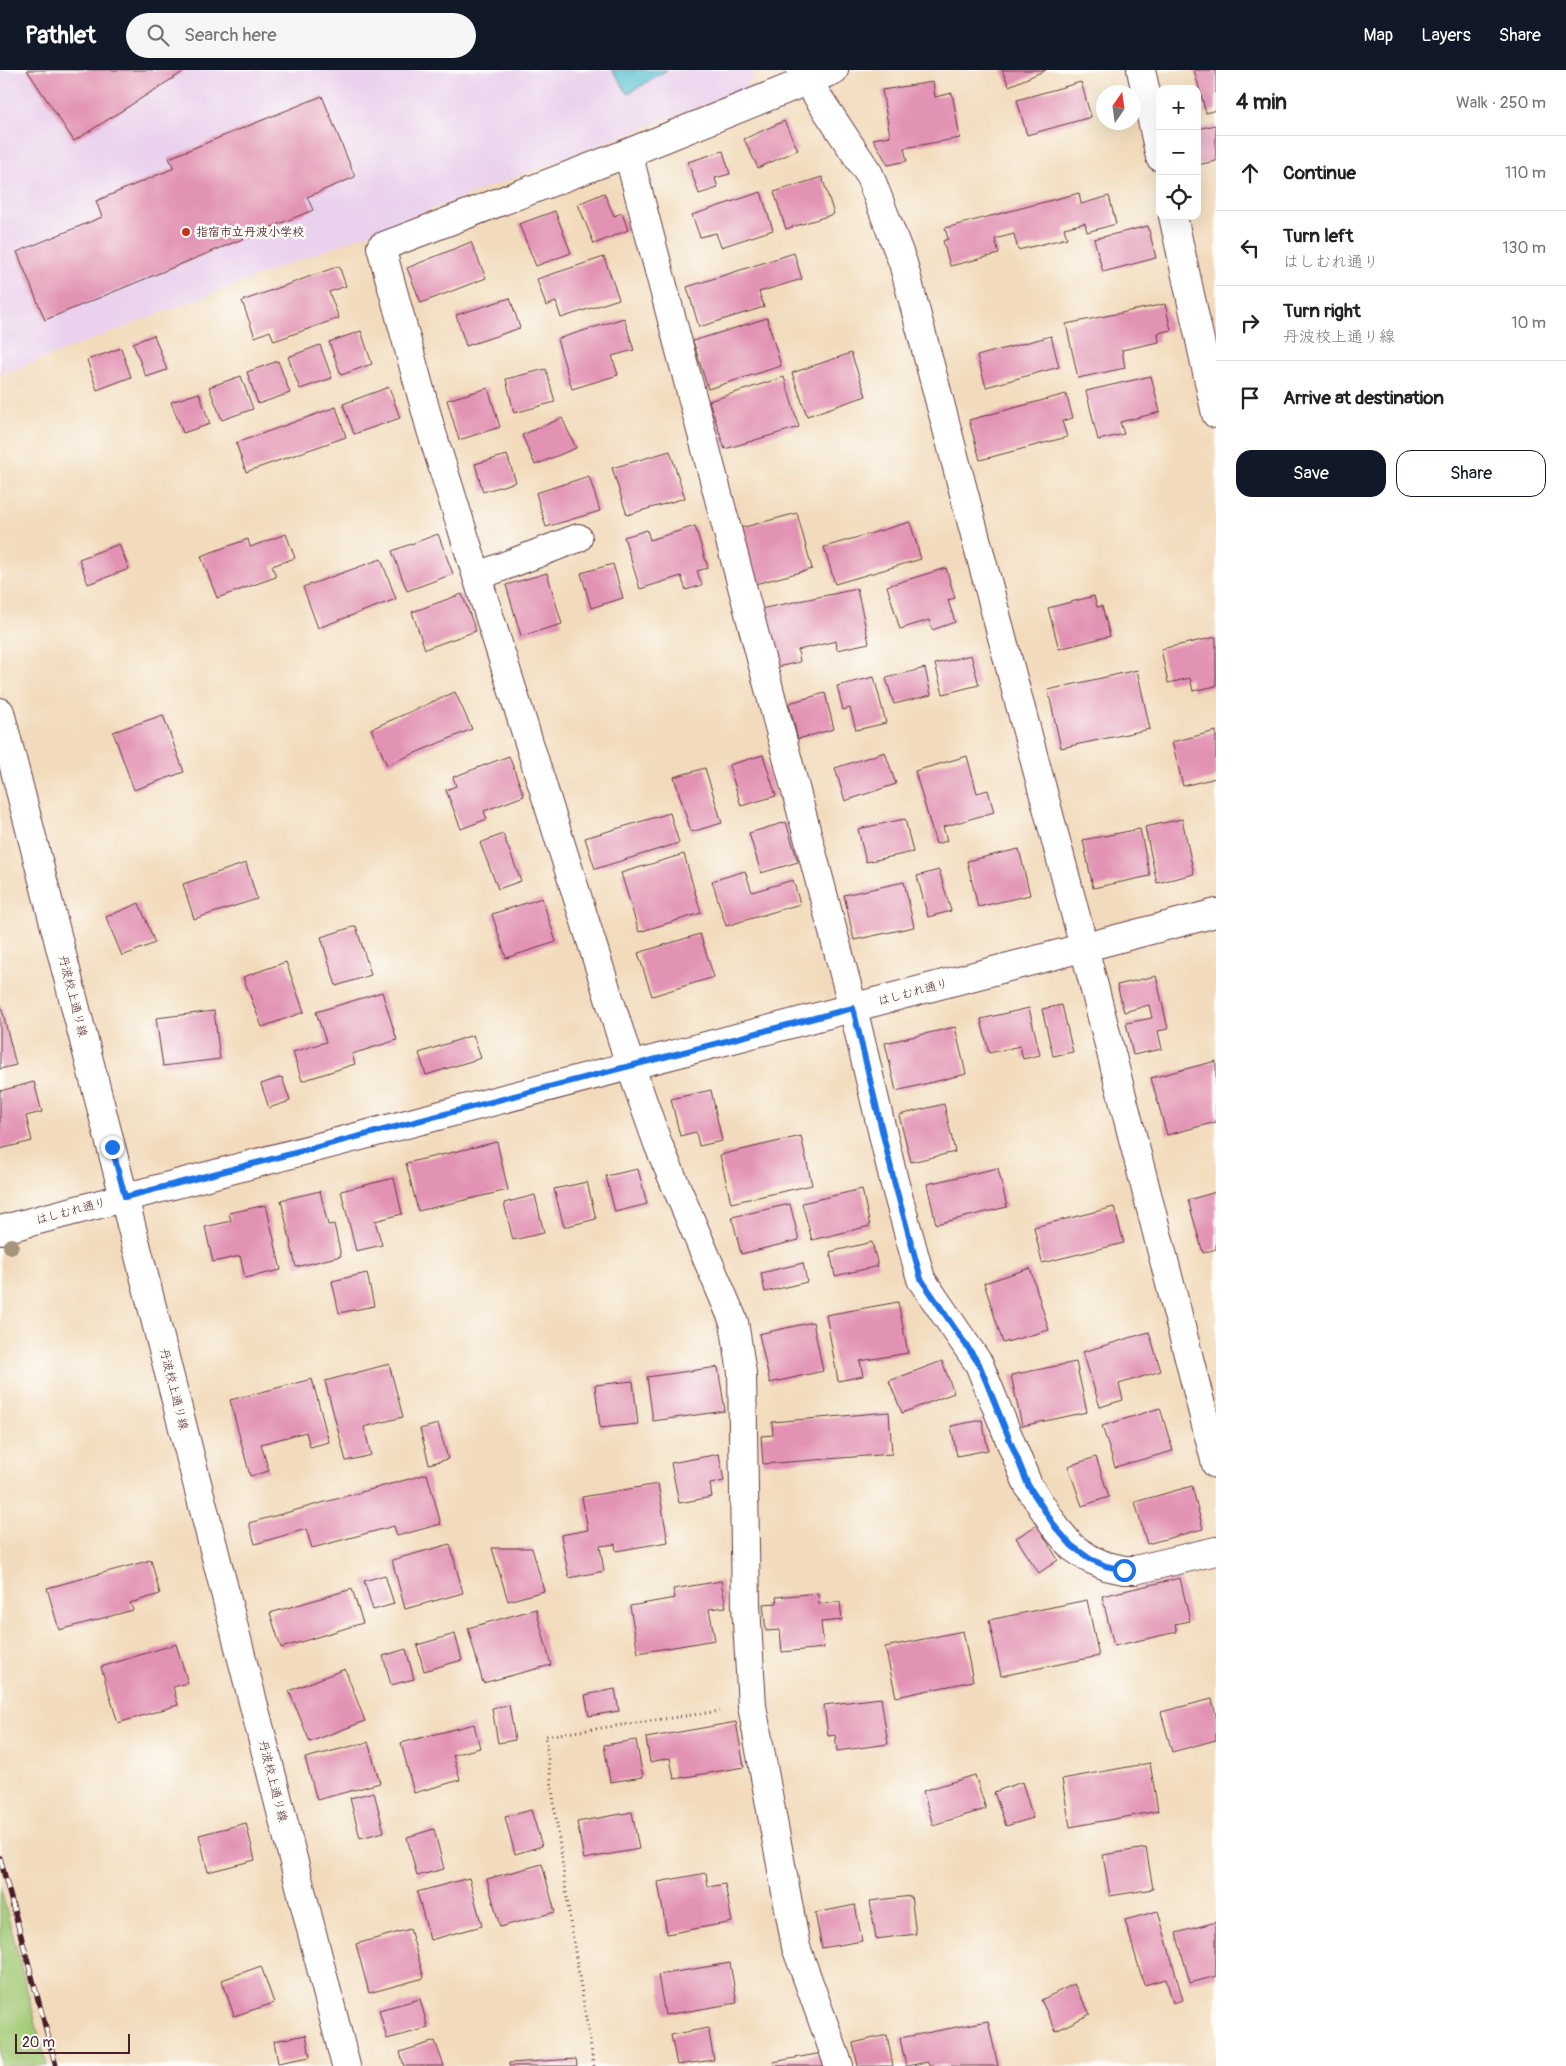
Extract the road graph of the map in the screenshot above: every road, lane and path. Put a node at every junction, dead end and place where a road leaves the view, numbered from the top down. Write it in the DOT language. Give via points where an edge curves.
graph roads {
  1 [pos="834,70"];
  2 [pos="1141,70"];
  3 [pos="804,75"];
  4 [pos="1156,139"];
  5 [pos="628,153"];
  6 [pos="1174,220"];
  7 [pos="1216,414"];
  8 [pos="578,538"];
  9 [pos="478,576"];
  10 [pos="0,712"];
  11 [pos="1216,913"];
  12 [pos="1084,948"];
  13 [pos="853,1008"];
  14 [pos="630,1065"];
  15 [pos="125,1197"];
  16 [pos="0,1230"];
  17 [pos="1216,1464"];
  18 [pos="1216,1551"];
  19 [pos="752,1706"];
  20 [pos="346,2066"];
  21 [pos="594,2066"];
  22 [pos="839,2066"];
  1 -- 3 [label="street"];
  2 -- 4 [label="street"];
  3 -- 5 [label="street"];
  3 -- 12 [label="street" via="869,174 903,263"];
  5 -- 9 [label="street" via="381,247 431,430"];
  5 -- 13 [label="street"];
  6 -- 7 [label="street"];
  8 -- 9 [label="street"];
  9 -- 14 [label="street"];
  10 -- 15 [label="street, 丹波校上通り線"];
  11 -- 12 [label="street, はしむれ通り"];
  12 -- 13 [label="street, はしむれ通り"];
  12 -- 17 [label="street"];
  13 -- 14 [label="street, はしむれ通り"];
  13 -- 18 [label="street" via="921,1279 979,1364 1028,1485 1043,1509 1072,1546 1106,1566 1135,1570"];
  14 -- 15 [label="street, はしむれ通り"];
  14 -- 19 [label="street" via="658,1144 734,1322 742,1374 746,1605"];
  15 -- 16 [label="street, はしむれ通り"];
  15 -- 20 [label="street, 丹波校上通り線"];
  19 -- 21 [label="path" via="545,1736"];
  19 -- 22 [label="street" via="796,1947"];
}
